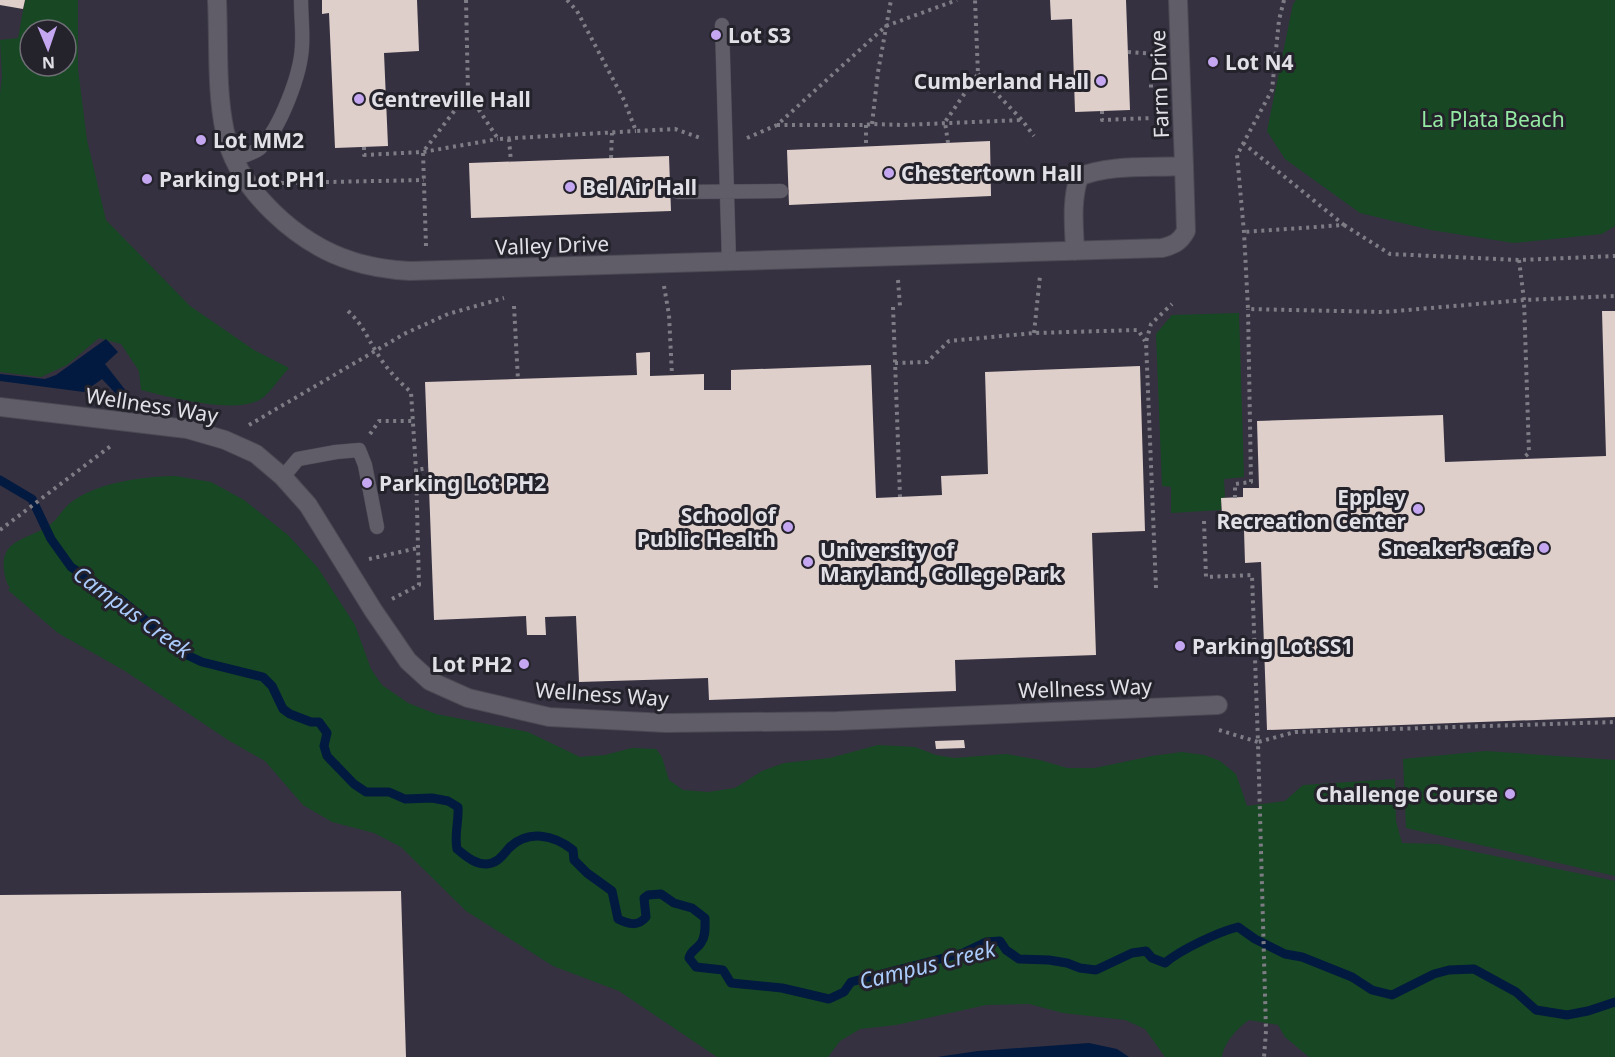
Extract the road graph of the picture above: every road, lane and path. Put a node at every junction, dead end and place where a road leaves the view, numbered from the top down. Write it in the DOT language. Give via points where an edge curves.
graph roads {
  1 [pos="218,0"];
  2 [pos="301,0"];
  3 [pos="466,0"];
  4 [pos="567,0"];
  5 [pos="891,0"];
  6 [pos="957,0"];
  7 [pos="975,0"];
  8 [pos="1178,0"];
  9 [pos="1284,0"];
  10 [pos="722,25"];
  11 [pos="886,26"];
  12 [pos="1128,52"];
  13 [pos="1156,54"];
  14 [pos="978,74"];
  15 [pos="1151,77"];
  16 [pos="1151,89"];
  17 [pos="468,93"];
  18 [pos="1102,111"];
  19 [pos="1152,118"];
  20 [pos="1022,120"];
  21 [pos="945,122"];
  22 [pos="872,124"];
  23 [pos="777,125"];
  24 [pos="866,125"];
  25 [pos="636,131"];
  26 [pos="612,133"];
  27 [pos="1034,136"];
  28 [pos="509,138"];
  29 [pos="498,139"];
  30 [pos="948,143"];
  31 [pos="1243,143"];
  32 [pos="725,146"];
  33 [pos="364,147"];
  34 [pos="866,147"];
  35 [pos="423,152"];
  36 [pos="611,158"];
  37 [pos="235,159"];
  38 [pos="511,162"];
  39 [pos="1184,166"];
  40 [pos="424,180"];
  41 [pos="281,183"];
  42 [pos="781,191"];
  43 [pos="678,192"];
  44 [pos="727,192"];
  45 [pos="1344,225"];
  46 [pos="1244,232"];
  47 [pos="426,246"];
  48 [pos="1075,251"];
  49 [pos="1615,256"];
  50 [pos="1519,260"];
  51 [pos="729,261"];
  52 [pos="1041,272"];
  53 [pos="898,273"];
  54 [pos="663,280"];
  55 [pos="1615,296"];
  56 [pos="504,298"];
  57 [pos="1524,300"];
  58 [pos="1172,304"];
  59 [pos="514,306"];
  60 [pos="900,306"];
  61 [pos="893,307"];
  62 [pos="1248,309"];
  63 [pos="348,311"];
  64 [pos="1034,333"];
  65 [pos="1146,342"];
  66 [pos="375,351"];
  67 [pos="895,363"];
  68 [pos="672,375"];
  69 [pos="518,380"];
  70 [pos="0,407"];
  71 [pos="413,421"];
  72 [pos="255,432"];
  73 [pos="109,447"];
  74 [pos="359,450"];
  75 [pos="1522,459"];
  76 [pos="428,468"];
  77 [pos="416,470"];
  78 [pos="283,477"];
  79 [pos="900,497"];
  80 [pos="1235,498"];
  81 [pos="1204,521"];
  82 [pos="376,527"];
  83 [pos="0,530"];
  84 [pos="418,548"];
  85 [pos="348,569"];
  86 [pos="1156,588"];
  87 [pos="373,610"];
  88 [pos="1218,705"];
  89 [pos="1615,722"];
  90 [pos="1258,742"];
  91 [pos="1264,1057"];
  1 -- 37 [label="street, Valley Drive" via="225,133"];
  2 -- 37 [label="lane" via="303,48 293,88 265,142 258,150"];
  3 -- 17 [label="path"];
  4 -- 25 [label="path" via="577,11 624,100"];
  5 -- 11 [label="path"];
  6 -- 11 [label="path"];
  7 -- 14 [label="path"];
  8 -- 39 [label="street, Farm Drive"];
  9 -- 31 [label="path" via="1272,90"];
  10 -- 32 [label="lane"];
  11 -- 22 [label="path"];
  11 -- 23 [label="path"];
  12 -- 13 [label="path"];
  14 -- 20 [label="path"];
  14 -- 21 [label="path"];
  15 -- 16 [label="path"];
  17 -- 29 [label="path"];
  17 -- 35 [label="path"];
  18 -- 19 [label="path" via="1102,120"];
  20 -- 21 [label="path"];
  20 -- 27 [label="path"];
  21 -- 22 [label="path"];
  21 -- 30 [label="path"];
  22 -- 24 [label="path"];
  23 -- 24 [label="path"];
  23 -- 32 [label="path"];
  24 -- 34 [label="path"];
  25 -- 26 [label="path"];
  25 -- 32 [label="path" via="675,129"];
  26 -- 28 [label="path"];
  26 -- 36 [label="path"];
  28 -- 29 [label="path"];
  28 -- 38 [label="path"];
  29 -- 35 [label="path"];
  31 -- 45 [label="path"];
  31 -- 46 [label="path" via="1238,155"];
  32 -- 44 [label="lane"];
  33 -- 35 [label="path" via="364,155"];
  35 -- 40 [label="path"];
  37 -- 51 [label="street, Valley Drive" via="264,204 288,226 320,247 351,261 378,267 410,272"];
  39 -- 48 [label="street" via="1109,170 1079,177 1073,203"];
  39 -- 48 [label="street, Valley Drive" via="1186,231 1180,240 1162,248"];
  40 -- 41 [label="path"];
  40 -- 47 [label="path"];
  42 -- 44 [label="lane"];
  43 -- 44 [label="lane"];
  44 -- 51 [label="lane"];
  45 -- 46 [label="path"];
  45 -- 50 [label="path" via="1390,254"];
  46 -- 62 [label="path"];
  48 -- 51 [label="street, Valley Drive"];
  49 -- 50 [label="path"];
  50 -- 57 [label="path"];
  52 -- 64 [label="path"];
  53 -- 60 [label="path"];
  54 -- 68 [label="path"];
  55 -- 57 [label="path"];
  56 -- 66 [label="path" via="448,314"];
  57 -- 62 [label="path" via="1384,312"];
  57 -- 75 [label="path" via="1529,453"];
  58 -- 65 [label="path" via="1151,324"];
  59 -- 69 [label="path"];
  61 -- 67 [label="path"];
  62 -- 80 [label="path" via="1251,482 1234,484"];
  63 -- 66 [label="path" via="363,327"];
  64 -- 65 [label="path" via="1138,330"];
  64 -- 67 [label="path" via="949,341 927,362"];
  65 -- 86 [label="path"];
  66 -- 71 [label="path" via="396,380 411,392"];
  66 -- 72 [label="path" via="246,427"];
  67 -- 79 [label="path"];
  70 -- 78 [label="street, Wellness Way" via="187,429 256,454"];
  71 -- 74 [label="path" via="379,421"];
  71 -- 77 [label="path"];
  73 -- 83 [label="path"];
  74 -- 78 [label="lane" via="298,459"];
  74 -- 82 [label="lane"];
  76 -- 77 [label="path"];
  77 -- 84 [label="path"];
  78 -- 85 [label="street, Wellness Way" via="308,505"];
  81 -- 90 [label="path" via="1206,577 1252,575"];
  84 -- 85 [label="path" via="375,556"];
  84 -- 87 [label="path" via="419,585"];
  85 -- 87 [label="street, Wellness Way"];
  87 -- 88 [label="street, Wellness Way" via="408,661 430,681 468,698 549,717 666,723 837,721"];
  88 -- 90 [label="path" via="1218,730"];
  89 -- 90 [label="path" via="1295,732"];
  90 -- 91 [label="path"];
}
